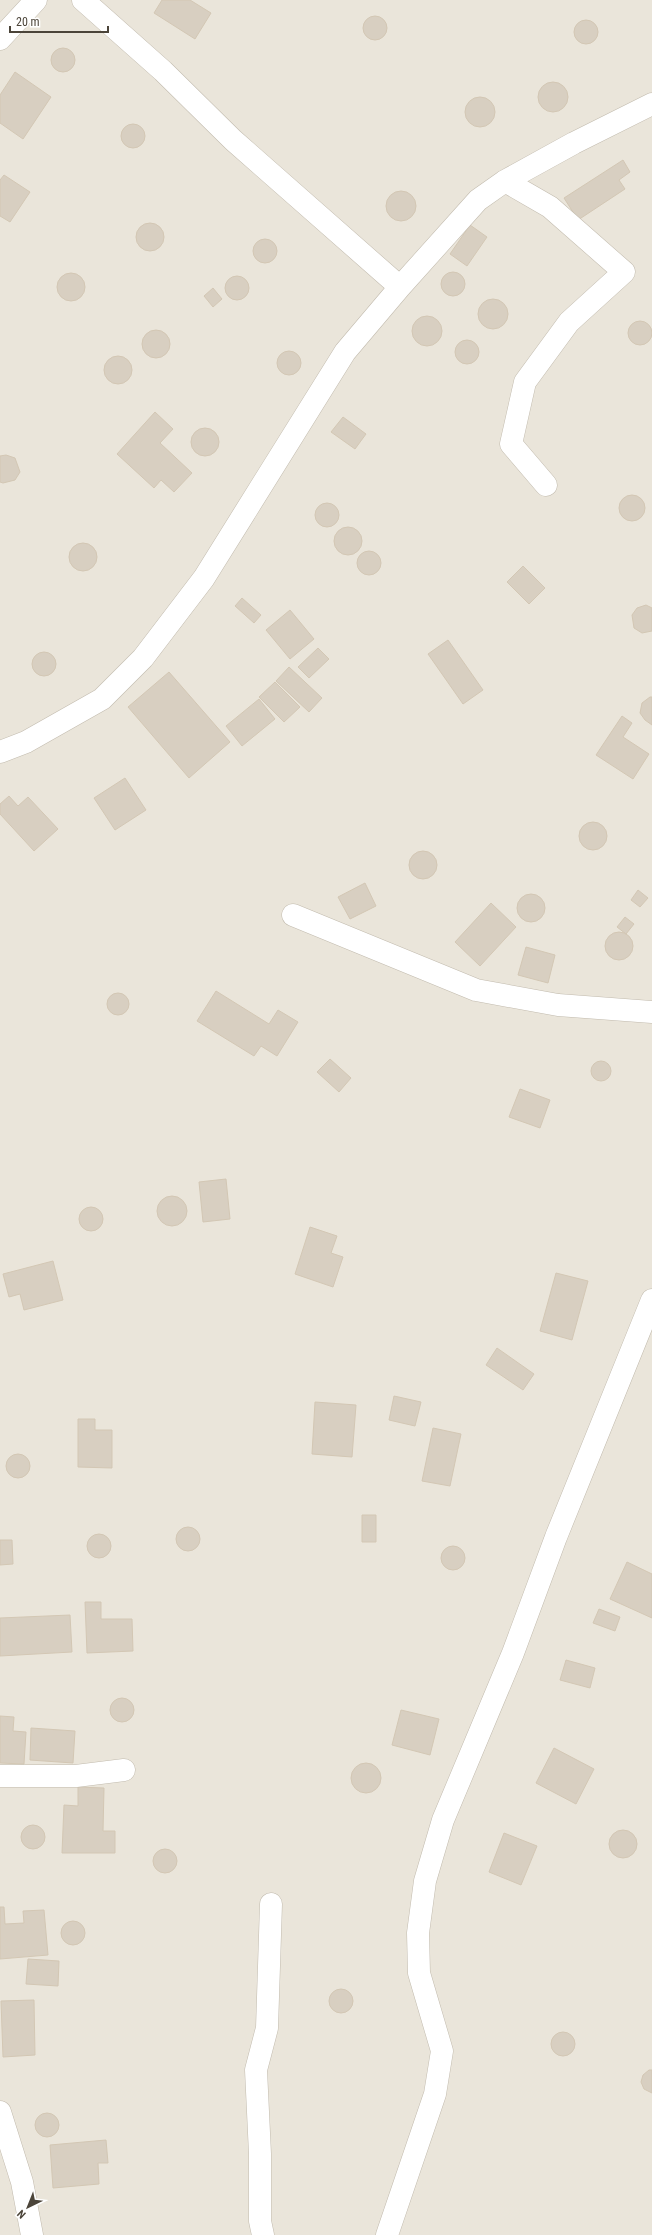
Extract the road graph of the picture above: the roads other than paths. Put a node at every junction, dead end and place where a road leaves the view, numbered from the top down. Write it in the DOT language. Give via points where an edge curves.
graph roads {
  1 [pos="36,0"];
  2 [pos="83,0"];
  3 [pos="0,39"];
  4 [pos="652,104"];
  5 [pos="505,181"];
  6 [pos="400,287"];
  7 [pos="546,485"];
  8 [pos="0,752"];
  9 [pos="293,915"];
  10 [pos="652,1012"];
  11 [pos="652,1300"];
  12 [pos="124,1770"];
  13 [pos="0,1776"];
  14 [pos="271,1904"];
  15 [pos="0,2112"];
  16 [pos="32,2235"];
  17 [pos="263,2235"];
  18 [pos="388,2235"];
  1 -- 3 [label="street"];
  2 -- 6 [label="street" via="163,71 233,140"];
  4 -- 5 [label="street"];
  5 -- 6 [label="street" via="478,200"];
  5 -- 7 [label="street" via="550,207 624,272 569,322 525,382 511,444"];
  6 -- 8 [label="street" via="345,352 204,578 143,658 102,699 26,742"];
  9 -- 10 [label="street" via="476,990 558,1004"];
  11 -- 18 [label="street" via="556,1537 513,1653 443,1820 425,1881 418,1933 420,1973 442,2051 435,2094"];
  12 -- 13 [label="street" via="76,1776"];
  14 -- 17 [label="street" via="267,2028 256,2070 260,2222"];
  15 -- 16 [label="street" via="22,2182"];
}
